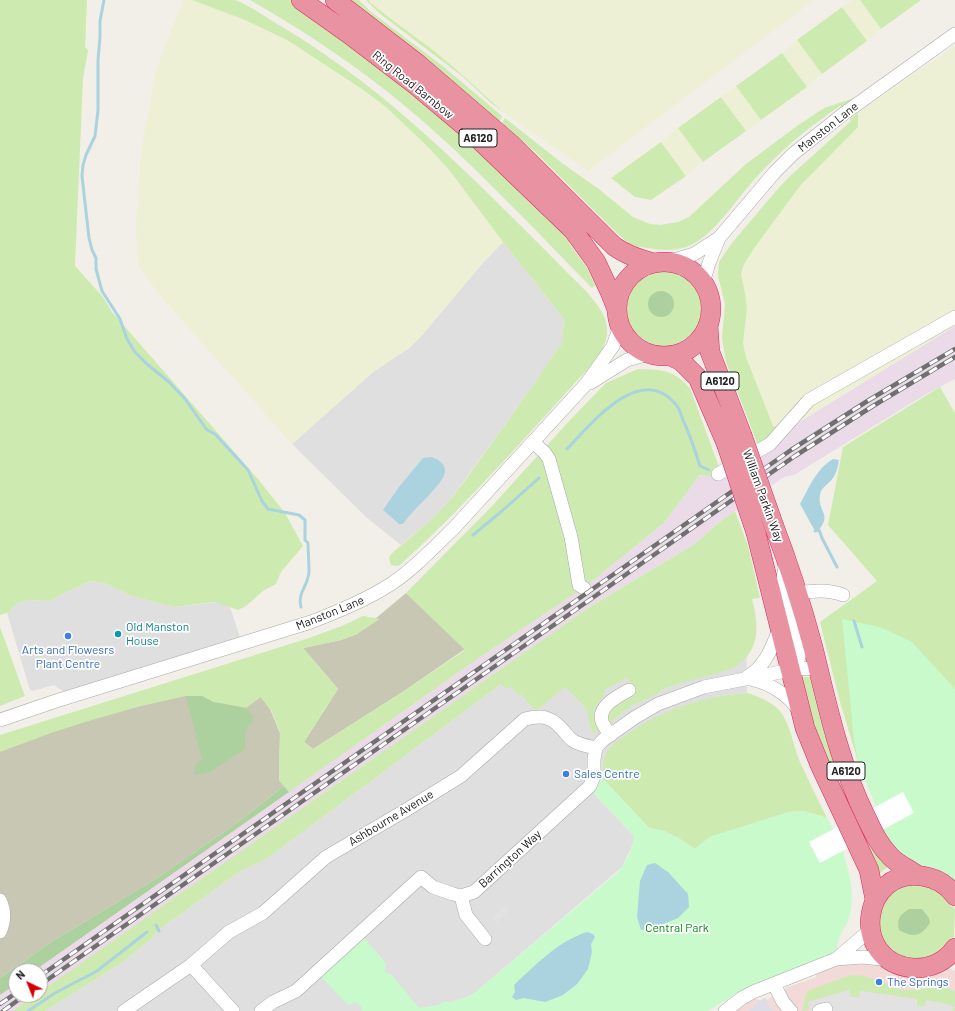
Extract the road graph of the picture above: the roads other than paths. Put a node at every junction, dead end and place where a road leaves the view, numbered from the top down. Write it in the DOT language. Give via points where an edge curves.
graph roads {
  1 [pos="301,0"];
  2 [pos="335,0"];
  3 [pos="955,34"];
  4 [pos="719,238"];
  5 [pos="660,263"];
  6 [pos="703,283"];
  7 [pos="955,317"];
  8 [pos="618,318"];
  9 [pos="708,325"];
  10 [pos="650,354"];
  11 [pos="670,356"];
  12 [pos="586,384"];
  13 [pos="734,439"];
  14 [pos="533,442"];
  15 [pos="718,474"];
  16 [pos="786,559"];
  17 [pos="584,588"];
  18 [pos="797,593"];
  19 [pos="843,595"];
  20 [pos="780,627"];
  21 [pos="818,668"];
  22 [pos="793,670"];
  23 [pos="746,678"];
  24 [pos="629,690"];
  25 [pos="800,712"];
  26 [pos="0,720"];
  27 [pos="611,735"];
  28 [pos="596,748"];
  29 [pos="917,875"];
  30 [pos="461,896"];
  31 [pos="955,896"];
  32 [pos="0,900"];
  33 [pos="875,900"];
  34 [pos="870,930"];
  35 [pos="0,932"];
  36 [pos="486,939"];
  37 [pos="955,948"];
  38 [pos="836,959"];
  39 [pos="889,960"];
  40 [pos="191,965"];
  41 [pos="934,966"];
  42 [pos="955,971"];
  43 [pos="766,983"];
  44 [pos="124,1011"];
  45 [pos="233,1011"];
  46 [pos="261,1011"];
  47 [pos="726,1011"];
  48 [pos="791,1011"];
  1 -- 8 [label="highway, Ring Road Barnbow / A6120" via="417,86 468,129 573,230 588,249 603,277"];
  2 -- 5 [label="highway, Ring Road Barnbow / A6120" via="418,64 506,140 614,246 628,255"];
  3 -- 4 [label="street, Manston Lane" via="842,115 793,154"];
  4 -- 5 [label="street, Manston Lane" via="694,254"];
  4 -- 6 [label="street, Manston Lane"];
  5 -- 6 [label="highway" via="681,265 693,272"];
  5 -- 8 [label="highway" via="640,269 624,284 620,293"];
  6 -- 9 [label="highway" via="709,296 711,310"];
  7 -- 15 [label="street" via="809,400 770,444"];
  8 -- 10 [label="highway" via="626,338 637,348"];
  8 -- 12 [label="street, Manston Lane" via="614,346"];
  9 -- 11 [label="highway" via="693,346"];
  9 -- 13 [label="highway, William Parkin Way / A6120" via="710,352"];
  10 -- 11 [label="highway"];
  10 -- 12 [label="street, Manston Lane" via="626,360"];
  11 -- 13 [label="highway, William Parkin Way / A6120" via="681,361 698,378"];
  12 -- 14 [label="street, Manston Lane"];
  13 -- 16 [label="highway, William Parkin Way / A6120, bridge" via="774,526"];
  13 -- 20 [label="highway, William Parkin Way / A6120, bridge"];
  14 -- 17 [label="street" via="549,460 572,543 579,585"];
  14 -- 26 [label="street, Manston Lane" via="430,552 392,583 360,602 311,622"];
  16 -- 18 [label="highway, William Parkin Way / A6120"];
  16 -- 22 [label="street" via="782,584 800,653"];
  18 -- 19 [label="street" via="816,590"];
  18 -- 21 [label="highway, William Parkin Way / A6120"];
  20 -- 22 [label="highway, William Parkin Way / A6120"];
  20 -- 23 [label="street" via="764,661 756,672"];
  21 -- 22 [label="street"];
  21 -- 29 [label="highway, William Parkin Way / A6120" via="842,758 861,808 876,839 890,857"];
  22 -- 23 [label="street"];
  22 -- 25 [label="highway, William Parkin Way / A6120"];
  23 -- 25 [label="street" via="772,687 794,703"];
  23 -- 27 [label="street" via="704,687 658,704"];
  24 -- 27 [label="street" via="604,708 601,716 603,725"];
  25 -- 33 [label="highway, William Parkin Way / A6120" via="820,765 869,870"];
  27 -- 28 [label="street"];
  28 -- 30 [label="street, Barrington Way" via="594,776 590,786 474,892"];
  28 -- 40 [label="street, Ashbourne Avenue" via="572,740 557,723 546,718 537,716 524,719 461,776 326,857 263,913 229,932"];
  29 -- 31 [label="highway" via="942,882"];
  29 -- 33 [label="highway" via="892,882"];
  30 -- 36 [label="street" via="466,915"];
  30 -- 46 [label="street" via="433,887 421,877 296,991"];
  32 -- 35 [label="street" via="4,916"];
  33 -- 34 [label="highway"];
  34 -- 38 [label="street"];
  34 -- 39 [label="highway" via="880,951"];
  37 -- 41 [label="highway"];
  38 -- 39 [label="street" via="863,957"];
  38 -- 43 [label="street"];
  39 -- 41 [label="highway" via="905,967 920,969"];
  40 -- 44 [label="street, Ashbourne Avenue"];
  40 -- 45 [label="street"];
  41 -- 42 [label="highway"];
  43 -- 47 [label="street"];
  43 -- 48 [label="street"];
}
